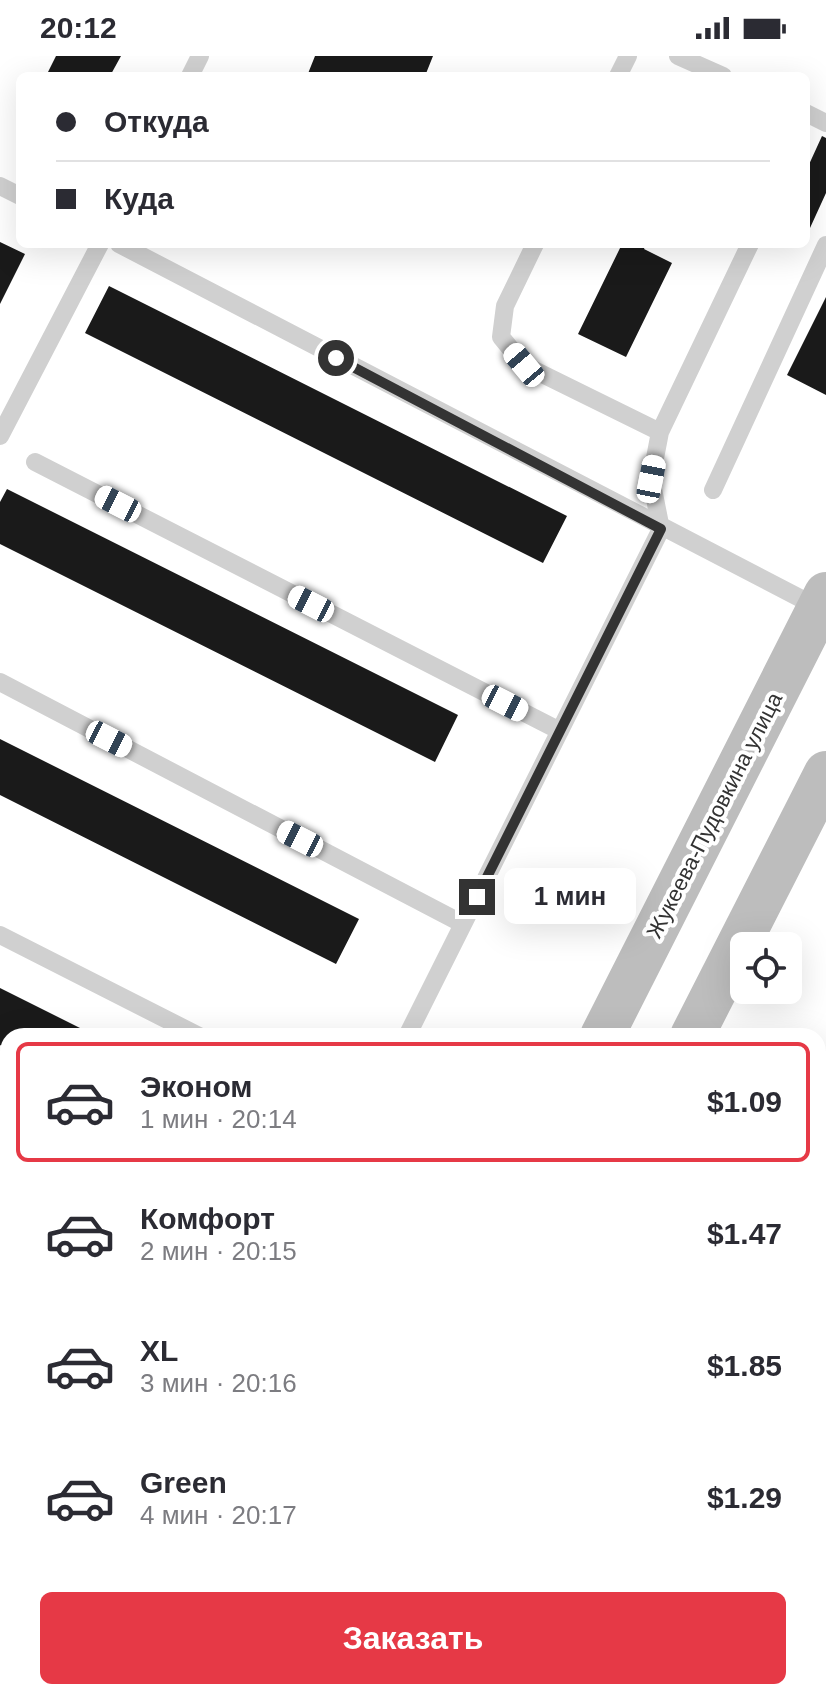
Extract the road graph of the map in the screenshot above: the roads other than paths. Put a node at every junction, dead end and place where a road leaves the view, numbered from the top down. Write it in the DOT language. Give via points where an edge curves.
graph roads {
  1 [pos="678,56"];
  2 [pos="714,72"];
  3 [pos="826,245"];
  4 [pos="98,248"];
  5 [pos="127,248"];
  6 [pos="533,248"];
  7 [pos="748,248"];
  8 [pos="660,432"];
  9 [pos="0,436"];
  10 [pos="35,462"];
  11 [pos="713,490"];
  12 [pos="661,529"];
  13 [pos="822,601"];
  14 [pos="0,682"];
  15 [pos="560,731"];
  16 [pos="826,773"];
  17 [pos="463,924"];
  18 [pos="0,935"];
  19 [pos="183,1028"];
  20 [pos="411,1028"];
  21 [pos="606,1028"];
  22 [pos="696,1028"];
  1 -- 2 [label="lane"];
  3 -- 11 [label="lane"];
  4 -- 9 [label="lane"];
  5 -- 12 [label="lane"];
  6 -- 8 [label="lane" via="505,306 501,337 524,365"];
  7 -- 8 [label="lane"];
  8 -- 12 [label="lane" via="651,479"];
  10 -- 15 [label="lane"];
  12 -- 13 [label="lane"];
  12 -- 15 [label="lane"];
  13 -- 21 [label="main road, Жукеева-Пудовкина улица"];
  14 -- 17 [label="lane"];
  15 -- 17 [label="lane"];
  16 -- 22 [label="main road"];
  17 -- 20 [label="lane"];
  18 -- 19 [label="lane"];
}
